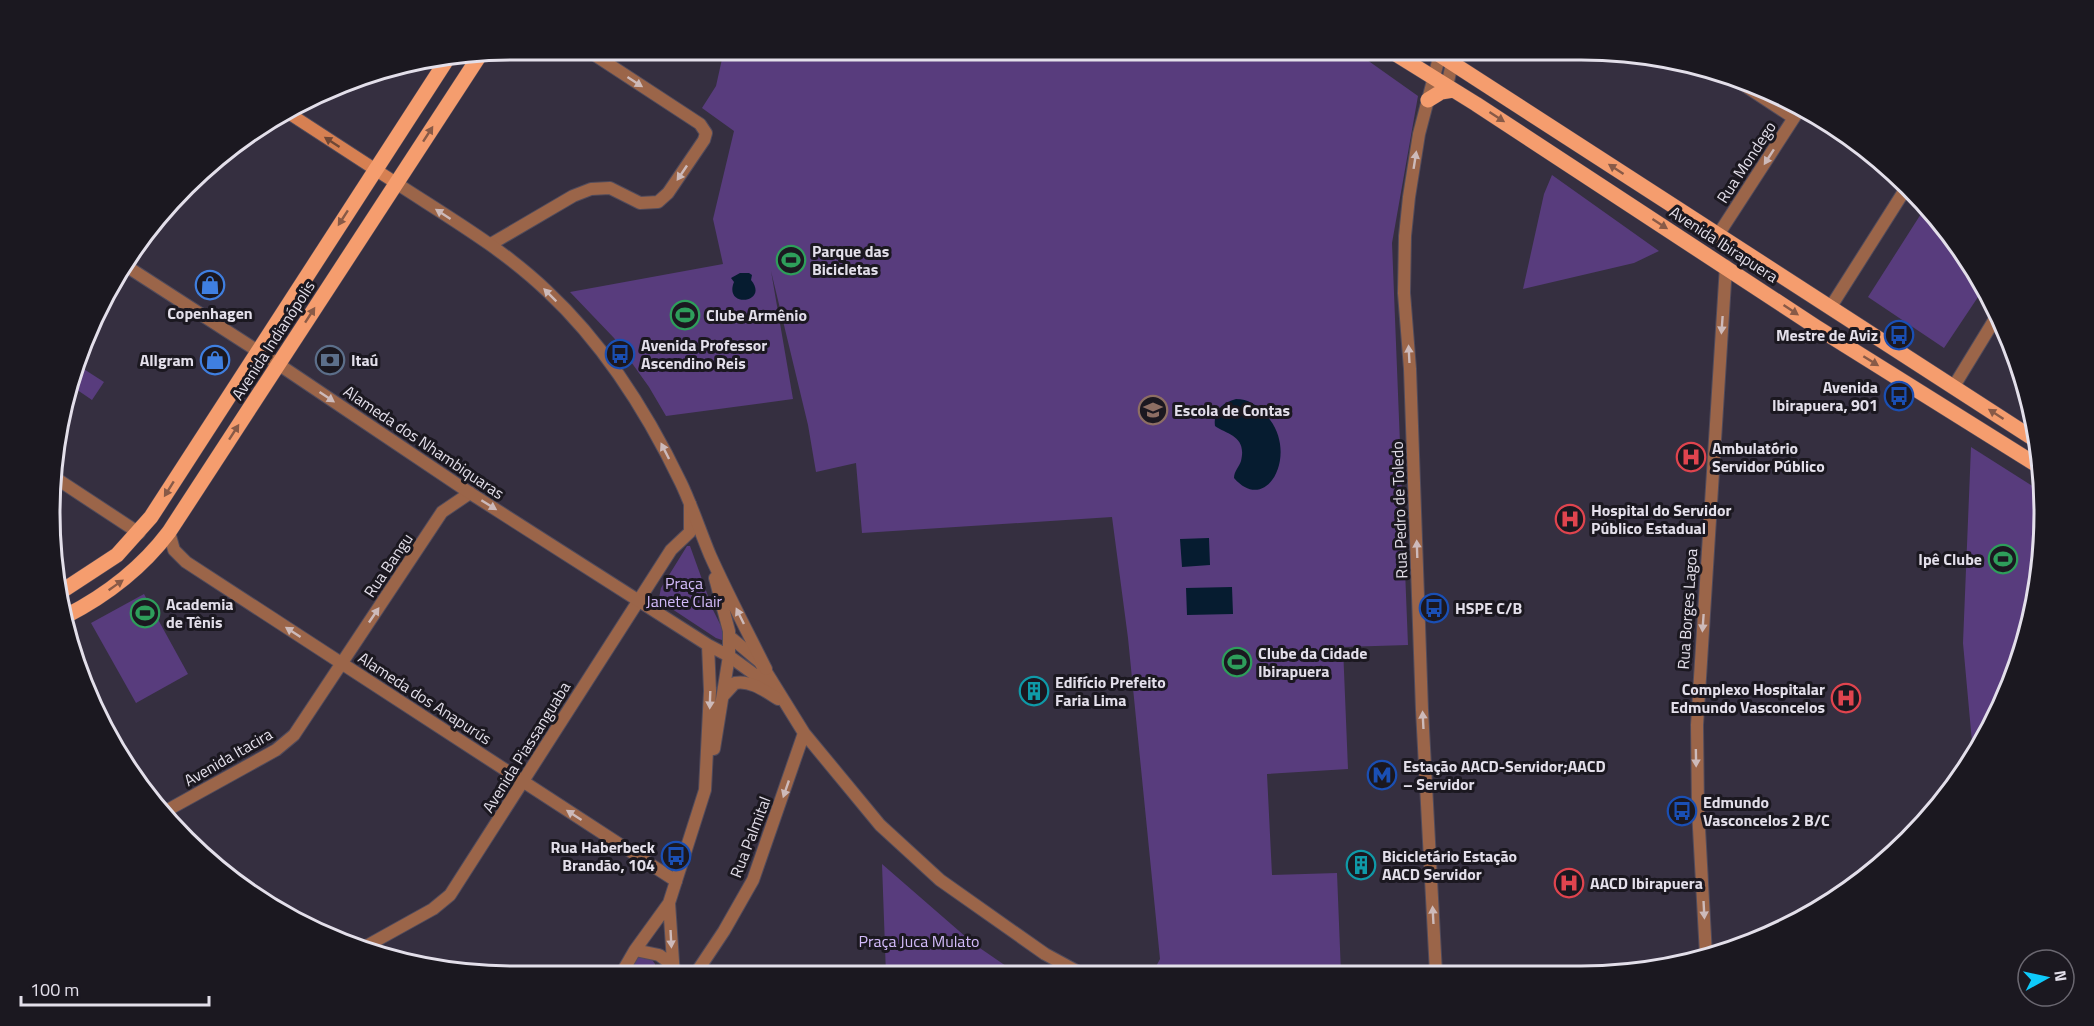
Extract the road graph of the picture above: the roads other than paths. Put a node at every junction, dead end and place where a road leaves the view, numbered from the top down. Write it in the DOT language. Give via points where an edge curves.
graph roads {
  1 [pos="602,60"];
  2 [pos="1406,60"];
  3 [pos="1441,60"];
  4 [pos="1445,60"];
  5 [pos="1455,60"];
  6 [pos="476,62"];
  7 [pos="443,66"];
  8 [pos="1434,77"];
  9 [pos="1450,88"];
  10 [pos="1428,100"];
  11 [pos="1796,115"];
  12 [pos="294,117"];
  13 [pos="375,170"];
  14 [pos="396,183"];
  15 [pos="1902,194"];
  16 [pos="1718,235"];
  17 [pos="491,244"];
  18 [pos="1762,263"];
  19 [pos="1726,266"];
  20 [pos="131,269"];
  21 [pos="1830,308"];
  22 [pos="1994,327"];
  23 [pos="257,351"];
  24 [pos="278,364"];
  25 [pos="1954,386"];
  26 [pos="2027,434"];
  27 [pos="2031,461"];
  28 [pos="61,482"];
  29 [pos="470,493"];
  30 [pos="690,504"];
  31 [pos="169,532"];
  32 [pos="690,532"];
  33 [pos="139,533"];
  34 [pos="707,548"];
  35 [pos="67,588"];
  36 [pos="639,600"];
  37 [pos="71,613"];
  38 [pos="729,636"];
  39 [pos="708,645"];
  40 [pos="729,656"];
  41 [pos="342,664"];
  42 [pos="766,669"];
  43 [pos="723,696"];
  44 [pos="778,699"];
  45 [pos="793,715"];
  46 [pos="804,734"];
  47 [pos="708,756"];
  48 [pos="523,782"];
  49 [pos="170,809"];
  50 [pos="676,881"];
  51 [pos="669,903"];
  52 [pos="371,943"];
  53 [pos="1707,948"];
  54 [pos="635,950"];
  55 [pos="626,966"];
  56 [pos="669,966"];
  57 [pos="673,966"];
  58 [pos="701,966"];
  59 [pos="1065,966"];
  60 [pos="1436,966"];
  1 -- 17 [label="street, one-way" via="700,124 706,133 704,140 658,202 640,203 605,187 591,189"];
  2 -- 8 [label="main road, Avenida Ibirapuera"];
  3 -- 8 [label="street, Rua Pedro de Toledo"];
  4 -- 9 [label="street"];
  16 -- 5 [label="main road, Avenida Ibirapuera, one-way"];
  14 -- 6 [label="main road, Avenida Indianópolis, one-way"];
  7 -- 13 [label="main road, Avenida Indianópolis"];
  8 -- 9 [label="main road, Avenida Ibirapuera"];
  8 -- 10 [label="street, Rua Pedro de Toledo"];
  9 -- 10 [label="main road"];
  9 -- 19 [label="main road, Avenida Ibirapuera, one-way"];
  60 -- 10 [label="street, Rua Pedro de Toledo, one-way" via="1404,292 1409,197"];
  11 -- 16 [label="street, Rua Mondego, one-way"];
  13 -- 12 [label="main road, one-way"];
  13 -- 14 [label="main road"];
  13 -- 23 [label="main road, Avenida Indianópolis, one-way"];
  17 -- 14 [label="street, one-way"];
  24 -- 14 [label="main road, Avenida Indianópolis, one-way"];
  15 -- 21 [label="street"];
  16 -- 18 [label="main road, Avenida Ibirapuera"];
  30 -- 17 [label="street, one-way" via="657,436 611,364 548,291"];
  18 -- 19 [label="main road" via="1749,259"];
  18 -- 21 [label="main road, Avenida Ibirapuera"];
  19 -- 27 [label="main road, Avenida Ibirapuera, one-way"];
  19 -- 53 [label="street, Rua Borges Lagoa, one-way" via="1696,746"];
  20 -- 23 [label="street, Alameda dos Nhambiquaras"];
  21 -- 25 [label="main road, Avenida Ibirapuera"];
  22 -- 25 [label="street"];
  23 -- 24 [label="street, Alameda dos Nhambiquaras"];
  23 -- 33 [label="main road, Avenida Indianópolis, one-way"];
  24 -- 29 [label="street, Alameda dos Nhambiquaras, one-way"];
  31 -- 24 [label="main road, Avenida Indianópolis, one-way"];
  26 -- 25 [label="main road, Avenida Ibirapuera, one-way"];
  28 -- 33 [label="street"];
  29 -- 36 [label="street, Alameda dos Nhambiquaras, one-way"];
  41 -- 29 [label="street, Rua Bangu, one-way" via="442,512"];
  30 -- 32 [label="street"];
  30 -- 34 [label="street"];
  37 -- 31 [label="main road, Avenida Indianópolis, one-way" via="125,579"];
  41 -- 31 [label="street, Alameda dos Anapurús, one-way" via="186,562 174,550"];
  32 -- 34 [label="street"];
  32 -- 36 [label="street, Avenida Piassanguaba" via="671,550"];
  33 -- 35 [label="main road, Avenida Indianópolis" via="105,565"];
  34 -- 38 [label="street"];
  42 -- 34 [label="street, one-way"];
  36 -- 39 [label="street, Alameda dos Nhambiquaras"];
  36 -- 48 [label="street, Avenida Piassanguaba"];
  38 -- 40 [label="street"];
  38 -- 42 [label="street"];
  39 -- 40 [label="street, Alameda dos Nhambiquaras"];
  39 -- 47 [label="street, one-way"];
  40 -- 43 [label="street"];
  40 -- 44 [label="street, Alameda dos Nhambiquaras" via="758,677"];
  41 -- 48 [label="street, Alameda dos Anapurús"];
  41 -- 49 [label="street, Avenida Itacira" via="294,735 276,750"];
  42 -- 45 [label="street"];
  43 -- 44 [label="street" via="735,683 745,682"];
  43 -- 47 [label="street" via="712,758"];
  44 -- 45 [label="street, Alameda dos Nhambiquaras"];
  45 -- 46 [label="street"];
  46 -- 58 [label="street, Rua Palmital, one-way" via="757,871"];
  46 -- 59 [label="street" via="880,825 921,864"];
  47 -- 50 [label="street" via="705,790"];
  50 -- 48 [label="street, Alameda dos Anapurús, one-way"];
  48 -- 52 [label="street, Avenida Piassanguaba" via="450,895 433,909"];
  50 -- 51 [label="street"];
  51 -- 54 [label="street"];
  51 -- 57 [label="street, one-way"];
  54 -- 55 [label="street"];
  54 -- 56 [label="street" via="659,955"];
}
